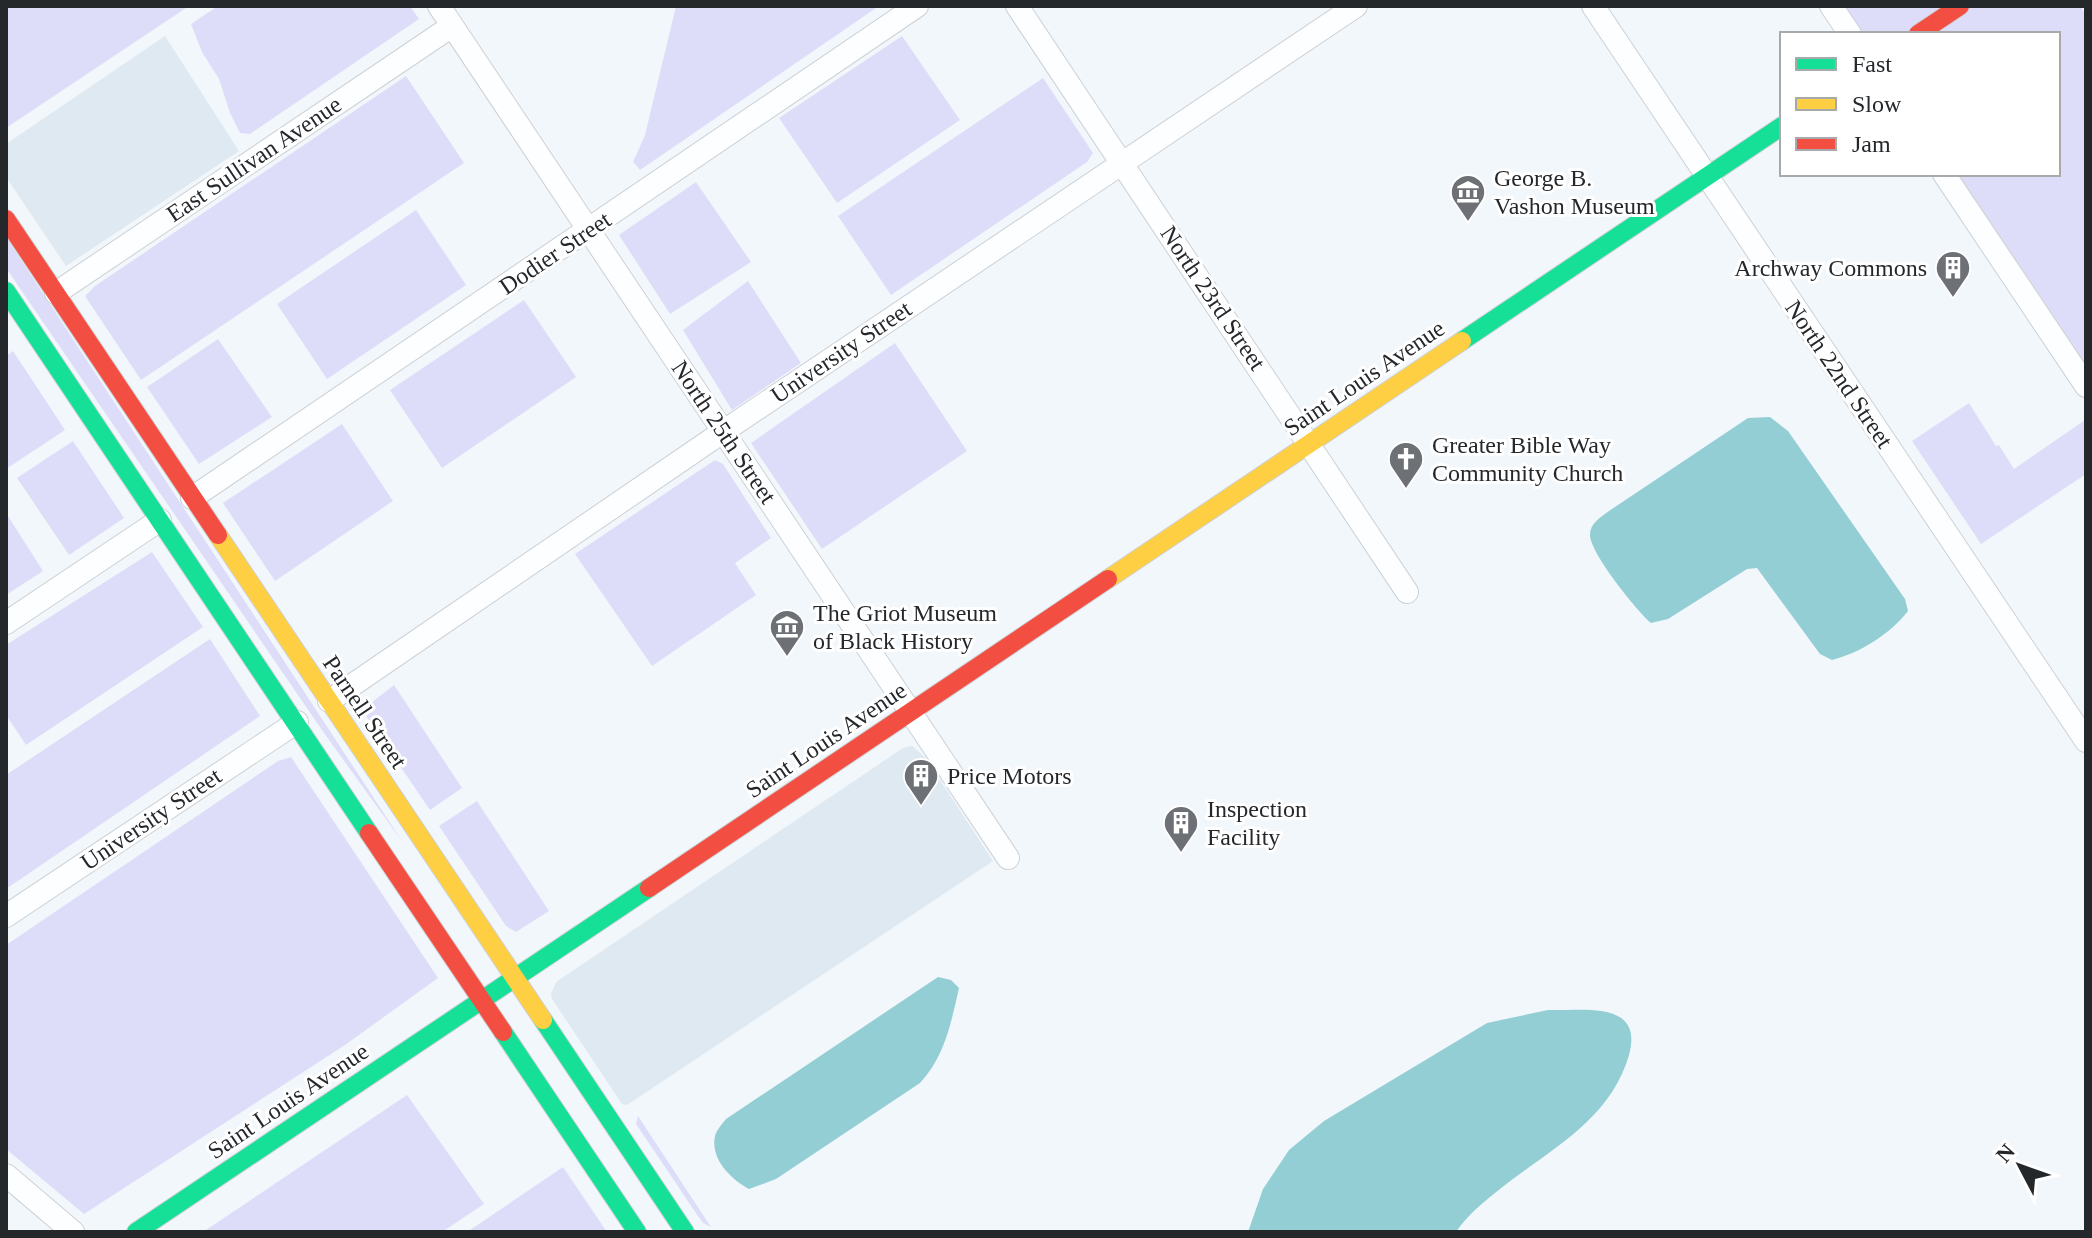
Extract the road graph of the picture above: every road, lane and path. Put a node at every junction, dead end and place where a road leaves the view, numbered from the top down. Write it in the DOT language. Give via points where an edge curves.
graph roads {
  1 [pos="439,6"];
  2 [pos="917,6"];
  3 [pos="1017,6"];
  4 [pos="1356,6"];
  5 [pos="1593,6"];
  6 [pos="1831,6"];
  7 [pos="1960,6"];
  8 [pos="452,26"];
  9 [pos="1849,32"];
  10 [pos="1921,32"];
  11 [pos="1780,127"];
  12 [pos="1122,163"];
  13 [pos="1707,176"];
  14 [pos="1945,176"];
  15 [pos="6,219"];
  16 [pos="589,230"];
  17 [pos="6,291"];
  18 [pos="56,293"];
  19 [pos="14,321"];
  20 [pos="2086,386"];
  21 [pos="724,431"];
  22 [pos="1310,443"];
  23 [pos="192,498"];
  24 [pos="160,520"];
  25 [pos="1407,592"];
  26 [pos="6,623"];
  27 [pos="329,701"];
  28 [pos="912,711"];
  29 [pos="297,722"];
  30 [pos="2086,741"];
  31 [pos="348,799"];
  32 [pos="1008,858"];
  33 [pos="424,881"];
  34 [pos="6,916"];
  35 [pos="458,926"];
  36 [pos="515,978"];
  37 [pos="481,1001"];
  38 [pos="6,1175"];
  39 [pos="73,1232"];
  40 [pos="136,1232"];
  41 [pos="637,1232"];
  42 [pos="685,1232"];
  1 -- 8 [label="street, North 25th Street"];
  2 -- 16 [label="street, Dodier Street"];
  3 -- 12 [label="street, North 23rd Street"];
  4 -- 12 [label="street, University Street"];
  5 -- 13 [label="street, North 22nd Street"];
  6 -- 9 [label="street"];
  7 -- 10 [label="main road"];
  8 -- 16 [label="street, North 25th Street"];
  8 -- 18 [label="street, East Sullivan Avenue"];
  11 -- 13 [label="main road, Saint Louis Avenue"];
  12 -- 21 [label="street, University Street"];
  12 -- 22 [label="street, North 23rd Street"];
  13 -- 22 [label="main road, Saint Louis Avenue"];
  13 -- 30 [label="street, North 22nd Street"];
  14 -- 20 [label="street"];
  15 -- 18 [label="main road, Parnell Street"];
  16 -- 21 [label="street, North 25th Street"];
  16 -- 23 [label="street, Dodier Street"];
  17 -- 19 [label="main road"];
  18 -- 23 [label="main road, Parnell Street"];
  19 -- 24 [label="main road"];
  21 -- 27 [label="street, University Street"];
  21 -- 28 [label="street, North 25th Street"];
  22 -- 25 [label="street, North 23rd Street"];
  22 -- 28 [label="main road, Saint Louis Avenue"];
  23 -- 27 [label="main road, Parnell Street"];
  24 -- 26 [label="street"];
  24 -- 29 [label="main road"];
  27 -- 36 [label="main road, Parnell Street"];
  28 -- 32 [label="street, North 25th Street"];
  28 -- 36 [label="main road, Saint Louis Avenue"];
  29 -- 31 [label="main road"];
  29 -- 34 [label="street, University Street"];
  31 -- 33 [label="main road"];
  31 -- 37 [label="main road"];
  35 -- 36 [label="main road" via="489,964"];
  36 -- 37 [label="main road, Saint Louis Avenue"];
  36 -- 42 [label="main road, Parnell Street"];
  37 -- 40 [label="main road, Saint Louis Avenue"];
  37 -- 41 [label="main road"];
  38 -- 39 [label="street"];
}
